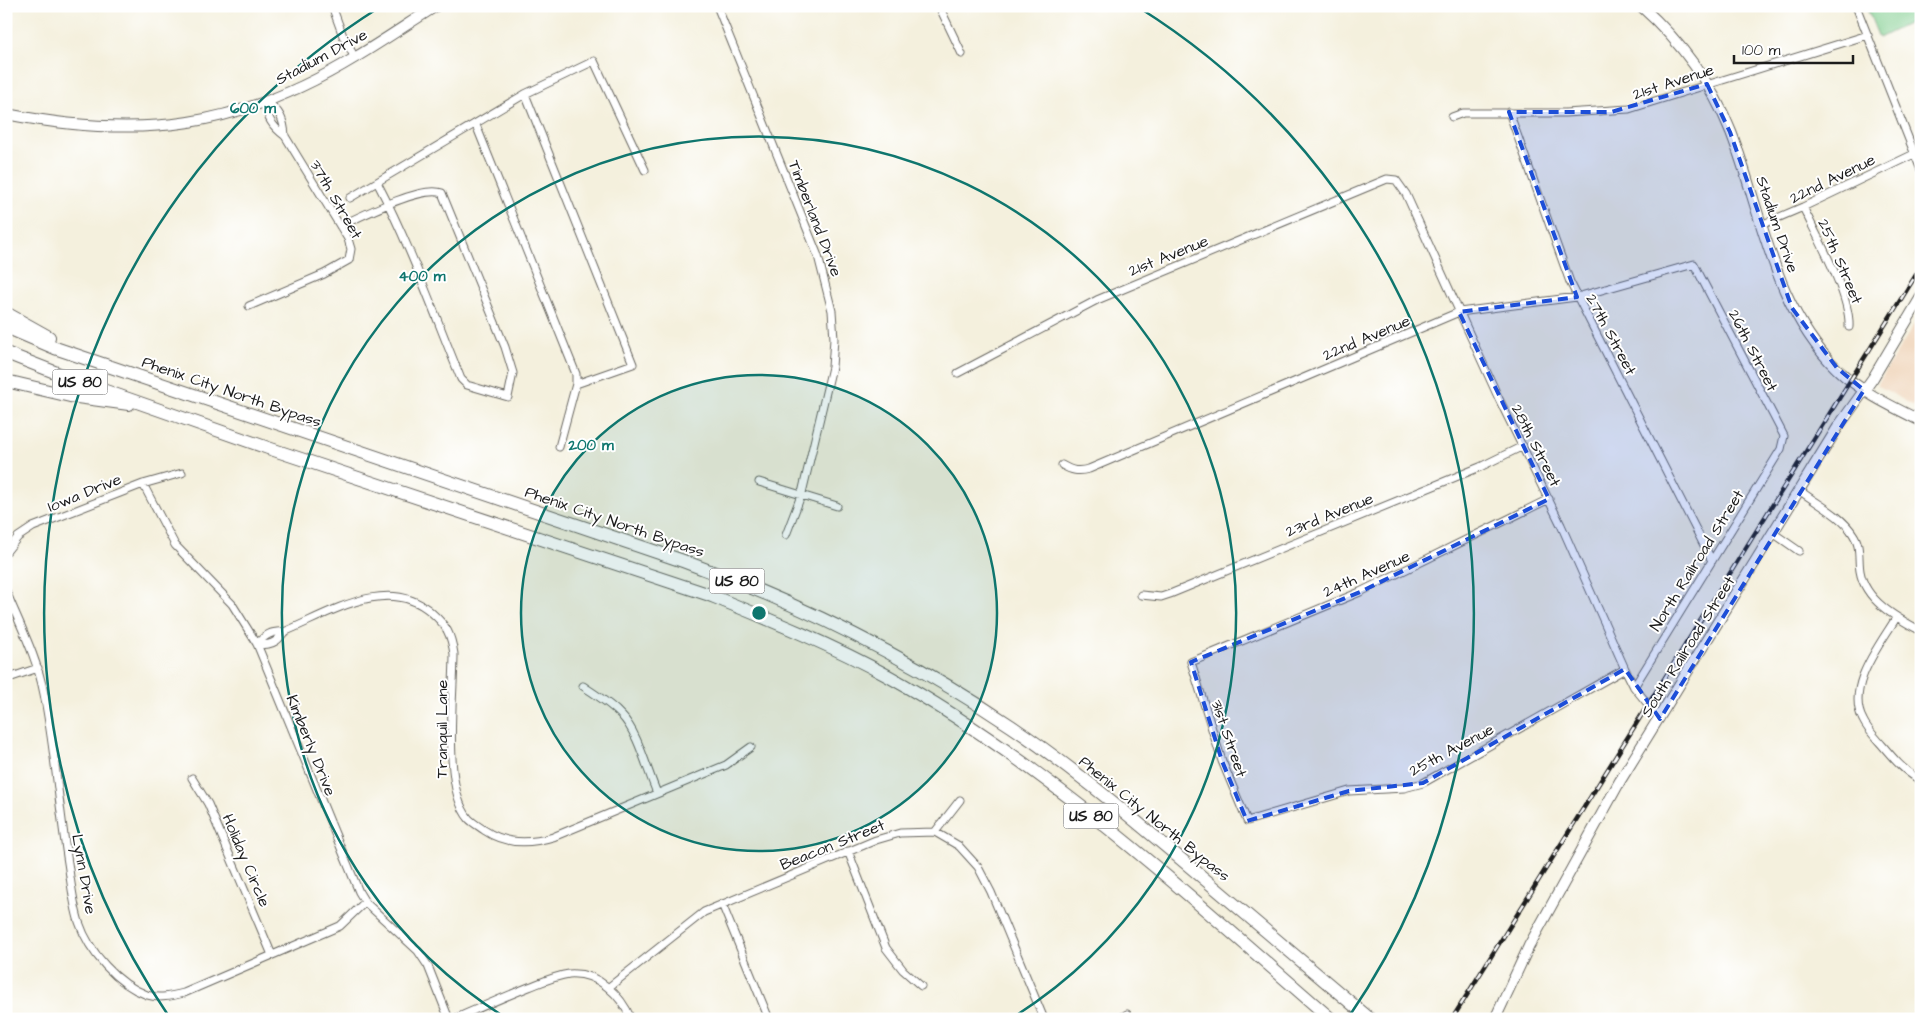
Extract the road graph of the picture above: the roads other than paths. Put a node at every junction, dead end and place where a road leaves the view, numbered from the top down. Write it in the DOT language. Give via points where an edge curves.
graph roads {
  1 [pos="332,6"];
  2 [pos="436,6"];
  3 [pos="717,6"];
  4 [pos="939,6"];
  5 [pos="1642,6"];
  6 [pos="1856,6"];
  7 [pos="1868,34"];
  8 [pos="962,54"];
  9 [pos="356,58"];
  10 [pos="1707,84"];
  11 [pos="525,94"];
  12 [pos="267,102"];
  13 [pos="1509,112"];
  14 [pos="6,114"];
  15 [pos="1452,117"];
  16 [pos="476,125"];
  17 [pos="284,136"];
  18 [pos="1914,154"];
  19 [pos="645,170"];
  20 [pos="1921,170"];
  21 [pos="1396,180"];
  22 [pos="377,182"];
  23 [pos="350,198"];
  24 [pos="388,204"];
  25 [pos="1804,207"];
  26 [pos="1761,225"];
  27 [pos="340,226"];
  28 [pos="1694,264"];
  29 [pos="1577,297"];
  30 [pos="1921,297"];
  31 [pos="250,306"];
  32 [pos="6,312"];
  33 [pos="1459,312"];
  34 [pos="6,327"];
  35 [pos="1849,327"];
  36 [pos="6,353"];
  37 [pos="958,373"];
  38 [pos="131,374"];
  39 [pos="6,380"];
  40 [pos="576,384"];
  41 [pos="1864,390"];
  42 [pos="156,408"];
  43 [pos="1921,421"];
  44 [pos="1523,446"];
  45 [pos="559,448"];
  46 [pos="1781,449"];
  47 [pos="1062,465"];
  48 [pos="182,473"];
  49 [pos="759,482"];
  50 [pos="143,484"];
  51 [pos="1800,490"];
  52 [pos="802,493"];
  53 [pos="1549,499"];
  54 [pos="837,506"];
  55 [pos="1773,533"];
  56 [pos="786,535"];
  57 [pos="1799,551"];
  58 [pos="6,552"];
  59 [pos="1712,561"];
  60 [pos="6,591"];
  61 [pos="1141,595"];
  62 [pos="1896,618"];
  63 [pos="1921,631"];
  64 [pos="257,644"];
  65 [pos="1191,662"];
  66 [pos="38,668"];
  67 [pos="1625,668"];
  68 [pos="6,679"];
  69 [pos="583,686"];
  70 [pos="1634,687"];
  71 [pos="1660,719"];
  72 [pos="751,748"];
  73 [pos="192,778"];
  74 [pos="1918,780"];
  75 [pos="657,793"];
  76 [pos="960,800"];
  77 [pos="1247,821"];
  78 [pos="935,832"];
  79 [pos="848,851"];
  80 [pos="365,902"];
  81 [pos="722,904"];
  82 [pos="272,955"];
  83 [pos="921,986"];
  84 [pos="609,987"];
  85 [pos="1127,1014"];
  86 [pos="449,1019"];
  87 [pos="454,1019"];
  88 [pos="631,1019"];
  89 [pos="769,1019"];
  90 [pos="1044,1019"];
  91 [pos="1119,1019"];
  92 [pos="1331,1019"];
  93 [pos="1370,1019"];
  94 [pos="1495,1019"];
  1 -- 9 [label="street" via="343,36"];
  2 -- 9 [label="street, Stadium Drive"];
  3 -- 52 [label="street, Timberland Drive" via="818,256 832,311 832,367"];
  4 -- 8 [label="street"];
  5 -- 10 [label="street, Stadium Drive" via="1684,50"];
  6 -- 7 [label="street"];
  7 -- 10 [label="street, 21st Avenue"];
  7 -- 18 [label="street"];
  9 -- 12 [label="street, Stadium Drive"];
  10 -- 13 [label="street, 21st Avenue" via="1611,112"];
  10 -- 26 [label="street, Stadium Drive" via="1730,132"];
  11 -- 16 [label="street"];
  11 -- 19 [label="street" via="594,61"];
  11 -- 40 [label="street" via="633,364"];
  12 -- 14 [label="street, Stadium Drive" via="212,119 157,127 102,128"];
  12 -- 17 [label="street, 37th Street" via="266,112"];
  12 -- 17 [label="street, 37th Street" via="277,109 284,123"];
  13 -- 15 [label="street, 21st Avenue" via="1463,113"];
  13 -- 29 [label="street, 27th Street"];
  16 -- 22 [label="street"];
  16 -- 40 [label="street" via="563,339 576,374"];
  17 -- 27 [label="street, 37th Street"];
  18 -- 20 [label="street"];
  18 -- 25 [label="street, 22nd Avenue"];
  21 -- 33 [label="street, 28th Street" via="1406,194"];
  21 -- 37 [label="street, 21st Avenue" via="1387,179 1114,293"];
  22 -- 23 [label="street"];
  22 -- 24 [label="street"];
  24 -- 24 [label="street" via="434,190 442,193 505,347 513,373 508,398 467,385 461,379"];
  24 -- 27 [label="street"];
  25 -- 26 [label="street, 22nd Avenue"];
  25 -- 35 [label="street, 25th Street" via="1844,298 1850,316"];
  26 -- 41 [label="street, Stadium Drive" via="1792,308 1837,368"];
  27 -- 31 [label="street, 37th Street" via="351,249 349,260"];
  28 -- 29 [label="street, 22nd Avenue"];
  28 -- 46 [label="street, 26th Street" via="1784,436"];
  29 -- 33 [label="street, 22nd Avenue"];
  29 -- 59 [label="street, 27th Street"];
  30 -- 41 [label="street, South Railroad Street"];
  32 -- 38 [label="highway" via="49,337"];
  33 -- 44 [label="street, 28th Street"];
  33 -- 47 [label="street, 22nd Avenue" via="1089,469 1080,472"];
  34 -- 38 [label="highway, Phenix City North Bypass / US 80"];
  36 -- 42 [label="highway, US 80"];
  38 -- 93 [label="highway, Phenix City North Bypass / US 80" via="683,561 769,594 869,641 973,701 1049,753 1122,810"];
  39 -- 42 [label="highway" via="70,396"];
  40 -- 45 [label="street"];
  41 -- 43 [label="street, Stadium Drive"];
  41 -- 51 [label="street, South Railroad Street"];
  42 -- 92 [label="highway, US 80" via="707,594 768,618 887,676 1000,746 1052,784"];
  44 -- 53 [label="street, 28th Street"];
  44 -- 61 [label="street, 23rd Avenue" via="1170,594 1161,597"];
  46 -- 59 [label="street, North Railroad Street"];
  48 -- 50 [label="street, Iowa Drive"];
  49 -- 52 [label="street"];
  50 -- 58 [label="street, Iowa Drive" via="33,527 18,537"];
  50 -- 64 [label="street, Kimberly Drive" via="175,545 232,604"];
  51 -- 55 [label="street, South Railroad Street"];
  51 -- 62 [label="street" via="1841,520 1854,535 1866,589"];
  52 -- 54 [label="street"];
  52 -- 56 [label="street, Timberland Drive"];
  53 -- 65 [label="street, 24th Avenue" via="1360,592"];
  53 -- 67 [label="street, 28th Street"];
  55 -- 57 [label="street"];
  55 -- 71 [label="street, South Railroad Street"];
  59 -- 70 [label="street, North Railroad Street"];
  60 -- 66 [label="street"];
  62 -- 63 [label="street"];
  62 -- 74 [label="street" via="1860,684 1858,702 1862,719 1872,734 1903,770"];
  64 -- 75 [label="street, Tranquil Lane" via="264,636 284,632 369,597 407,598 426,607 451,636 454,654 453,777 460,804 469,819 492,835 518,843 536,842"];
  64 -- 80 [label="street, Kimberly Drive"];
  65 -- 77 [label="street, 31st Street" via="1222,761"];
  66 -- 68 [label="street"];
  66 -- 82 [label="street, Lynn Drive" via="49,720 75,905 87,940 104,963 123,982 148,995 166,997 184,993"];
  67 -- 70 [label="street, 28th Street"];
  67 -- 77 [label="street, 25th Avenue" via="1423,783 1404,788 1349,792"];
  69 -- 75 [label="street" via="623,716 636,738"];
  70 -- 71 [label="street, 28th Street"];
  71 -- 94 [label="street, South Railroad Street" via="1573,863"];
  72 -- 75 [label="street, Tranquil Lane" via="726,765"];
  73 -- 82 [label="street, Holiday Circle" via="208,804"];
  76 -- 78 [label="street"];
  78 -- 79 [label="street, Beacon Street" via="900,832"];
  78 -- 90 [label="street" via="959,846 978,867"];
  79 -- 81 [label="street, Beacon Street"];
  79 -- 83 [label="street" via="886,948"];
  80 -- 82 [label="street, Lynn Drive" via="340,926"];
  80 -- 86 [label="street, Kimberly Drive" via="418,951 428,966"];
  81 -- 84 [label="street, Beacon Street" via="690,922"];
  81 -- 89 [label="street"];
  84 -- 87 [label="street" via="571,974 553,978"];
  84 -- 88 [label="street"];
  85 -- 91 [label="street"];
}
